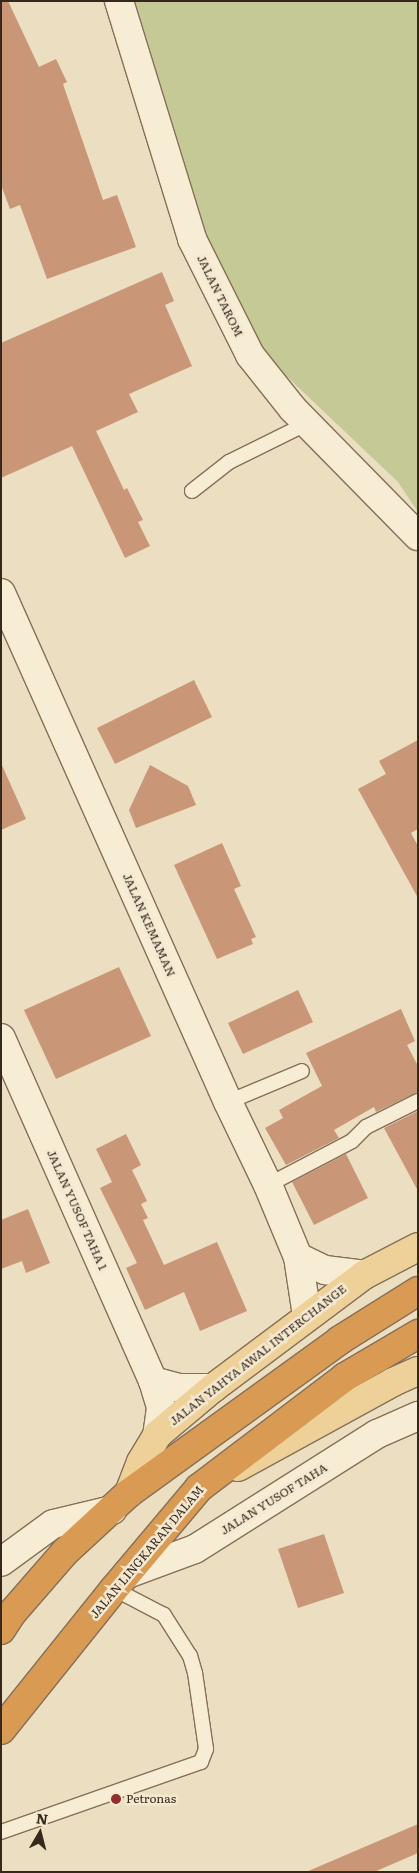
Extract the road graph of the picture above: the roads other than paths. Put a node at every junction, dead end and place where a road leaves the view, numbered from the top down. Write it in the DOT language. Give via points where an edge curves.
graph roads {
  1 [pos="119,1"];
  2 [pos="303,425"];
  3 [pos="192,491"];
  4 [pos="418,536"];
  5 [pos="1,593"];
  6 [pos="1,1038"];
  7 [pos="302,1071"];
  8 [pos="418,1100"];
  9 [pos="228,1102"];
  10 [pos="268,1185"];
  11 [pos="418,1247"];
  12 [pos="298,1257"];
  13 [pos="364,1274"];
  14 [pos="418,1291"];
  15 [pos="307,1316"];
  16 [pos="418,1334"];
  17 [pos="418,1372"];
  18 [pos="153,1382"];
  19 [pos="212,1388"];
  20 [pos="418,1416"];
  21 [pos="157,1435"];
  22 [pos="199,1488"];
  23 [pos="121,1501"];
  24 [pos="1,1562"];
  25 [pos="120,1582"];
  26 [pos="1,1630"];
  27 [pos="1,1730"];
  28 [pos="1,1832"];
  1 -- 2 [label="street, JALAN TAROM" via="192,239 250,355"];
  2 -- 3 [label="lane" via="229,462"];
  2 -- 4 [label="street, JALAN TAROM"];
  5 -- 9 [label="street, JALAN KEMAMAN"];
  6 -- 18 [label="street, JALAN YUSOF TAHA 1"];
  7 -- 9 [label="lane"];
  8 -- 10 [label="lane" via="366,1127 352,1141"];
  9 -- 10 [label="street, JALAN KEMAMAN"];
  10 -- 12 [label="street, JALAN KEMAMAN"];
  11 -- 13 [label="main road, JALAN YAHYA AWAL INTERCHANGE"];
  12 -- 13 [label="street" via="325,1270"];
  12 -- 15 [label="street, JALAN KEMAMAN"];
  13 -- 15 [label="main road, JALAN YAHYA AWAL INTERCHANGE"];
  14 -- 23 [label="highway" via="340,1340"];
  15 -- 19 [label="main road, JALAN YAHYA AWAL INTERCHANGE"];
  16 -- 22 [label="highway, JALAN LINGKARAN DALAM" via="345,1377"];
  17 -- 22 [label="main road" via="393,1382 305,1433"];
  18 -- 19 [label="street" via="180,1388"];
  18 -- 21 [label="street, JALAN YUSOF TAHA 1" via="161,1408"];
  19 -- 21 [label="main road, JALAN YAHYA AWAL INTERCHANGE"];
  20 -- 25 [label="street, JALAN YUSOF TAHA" via="378,1434 195,1549"];
  21 -- 23 [label="main road, JALAN YAHYA AWAL INTERCHANGE"];
  22 -- 25 [label="highway, JALAN LINGKARAN DALAM"];
  23 -- 24 [label="street" via="53,1524"];
  23 -- 26 [label="highway" via="64,1552"];
  25 -- 27 [label="highway, JALAN LINGKARAN DALAM"];
  25 -- 28 [label="lane" via="164,1614 190,1656 206,1749 200,1762"];
}
